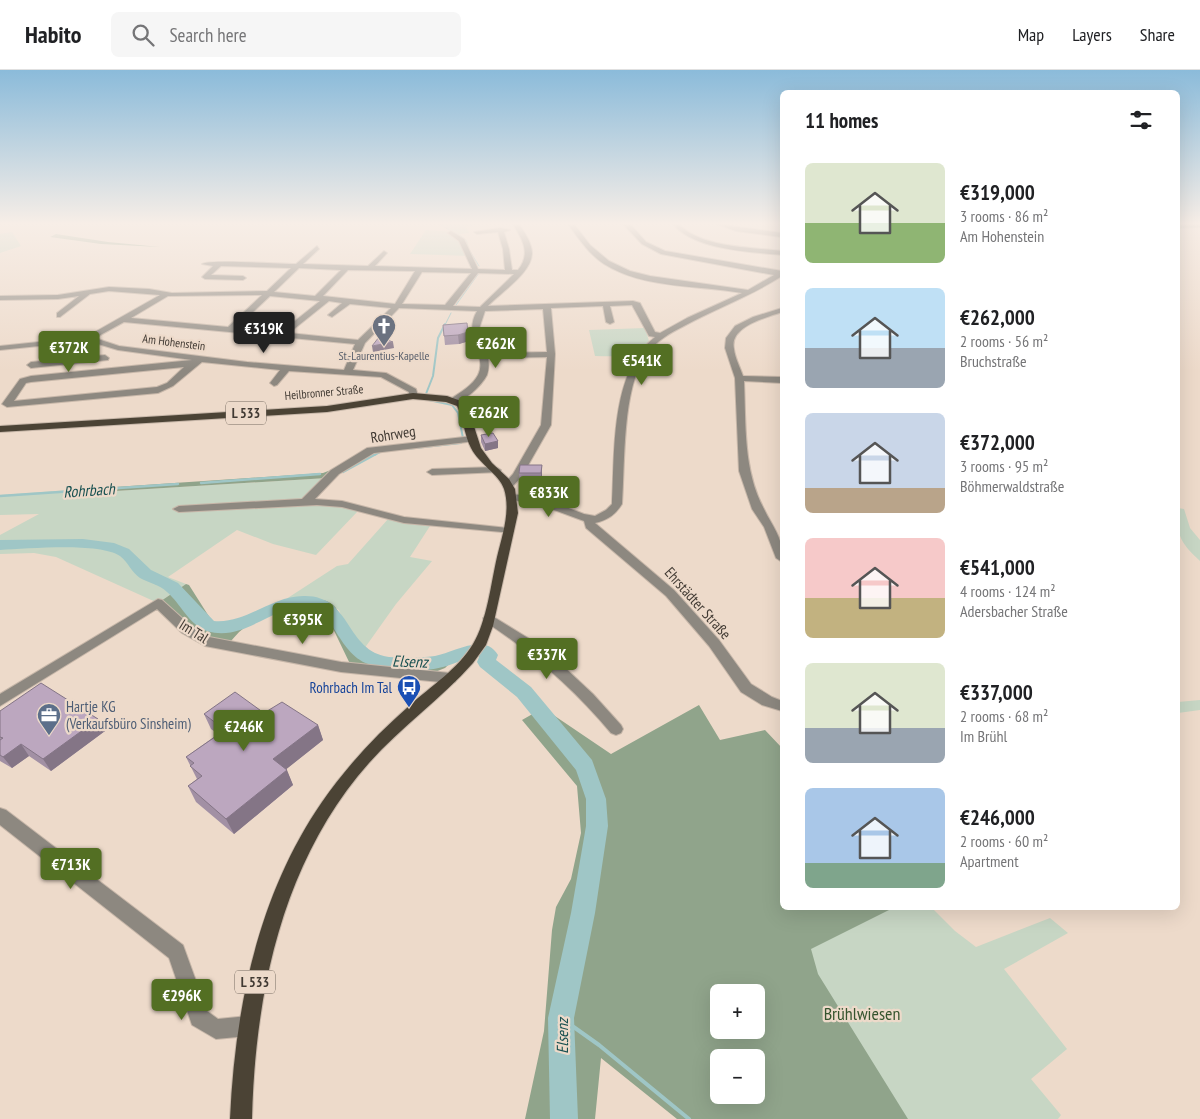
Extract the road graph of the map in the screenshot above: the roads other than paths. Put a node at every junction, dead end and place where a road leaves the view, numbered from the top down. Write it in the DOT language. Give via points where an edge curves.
graph roads {
  1 [pos="210,273"];
  2 [pos="288,273"];
  3 [pos="341,273"];
  4 [pos="394,273"];
  5 [pos="417,273"];
  6 [pos="474,273"];
  7 [pos="517,273"];
  8 [pos="629,273"];
  9 [pos="780,275"];
  10 [pos="243,278"];
  11 [pos="390,278"];
  12 [pos="771,282"];
  13 [pos="780,283"];
  14 [pos="89,291"];
  15 [pos="748,292"];
  16 [pos="266,293"];
  17 [pos="166,294"];
  18 [pos="0,298"];
  19 [pos="317,298"];
  20 [pos="327,299"];
  21 [pos="348,302"];
  22 [pos="606,304"];
  23 [pos="397,306"];
  24 [pos="546,307"];
  25 [pos="447,308"];
  26 [pos="481,309"];
  27 [pos="780,311"];
  28 [pos="60,315"];
  29 [pos="332,315"];
  30 [pos="122,319"];
  31 [pos="610,322"];
  32 [pos="230,329"];
  33 [pos="283,334"];
  34 [pos="653,338"];
  35 [pos="88,339"];
  36 [pos="359,342"];
  37 [pos="0,348"];
  38 [pos="118,348"];
  39 [pos="551,354"];
  40 [pos="484,356"];
  41 [pos="105,358"];
  42 [pos="202,358"];
  43 [pos="190,364"];
  44 [pos="30,365"];
  45 [pos="287,367"];
  46 [pos="348,371"];
  47 [pos="85,374"];
  48 [pos="739,378"];
  49 [pos="780,380"];
  50 [pos="274,383"];
  51 [pos="421,397"];
  52 [pos="455,400"];
  53 [pos="0,429"];
  54 [pos="473,439"];
  55 [pos="496,470"];
  56 [pos="432,472"];
  57 [pos="509,484"];
  58 [pos="512,497"];
  59 [pos="305,503"];
  60 [pos="179,509"];
  61 [pos="589,520"];
  62 [pos="780,526"];
  63 [pos="770,527"];
  64 [pos="508,531"];
  65 [pos="780,553"];
  66 [pos="489,618"];
  67 [pos="450,678"];
  68 [pos="0,701"];
  69 [pos="780,705"];
  70 [pos="616,729"];
  71 [pos="0,815"];
  72 [pos="248,1026"];
  73 [pos="242,1119"];
  1 -- 10 [label="street" via="205,277"];
  2 -- 16 [label="street"];
  3 -- 19 [label="street"];
  4 -- 11 [label="street"];
  5 -- 23 [label="street"];
  6 -- 25 [label="street"];
  7 -- 26 [label="street"];
  8 -- 15 [label="street"];
  9 -- 12 [label="street"];
  12 -- 13 [label="street"];
  12 -- 15 [label="street"];
  14 -- 17 [label="street" via="118,289"];
  14 -- 18 [label="street" via="58,297"];
  14 -- 28 [label="street"];
  15 -- 34 [label="street" via="664,336"];
  16 -- 17 [label="street"];
  16 -- 19 [label="street"];
  16 -- 32 [label="street"];
  17 -- 30 [label="street"];
  19 -- 20 [label="street"];
  20 -- 21 [label="street"];
  20 -- 33 [label="street"];
  21 -- 23 [label="street"];
  21 -- 29 [label="street"];
  22 -- 24 [label="street"];
  22 -- 31 [label="street"];
  22 -- 34 [label="street" via="637,305"];
  23 -- 25 [label="street"];
  23 -- 36 [label="street"];
  24 -- 26 [label="street"];
  24 -- 39 [label="street"];
  25 -- 26 [label="street"];
  26 -- 40 [label="street" via="475,327"];
  27 -- 48 [label="street" via="756,318 738,328 730,338 729,348"];
  30 -- 32 [label="street"];
  30 -- 35 [label="street"];
  32 -- 33 [label="street"];
  33 -- 36 [label="street"];
  34 -- 61 [label="street" via="637,362 628,390 617,504 610,513"];
  35 -- 37 [label="street"];
  35 -- 38 [label="street, Am Hohenstein"];
  36 -- 46 [label="street"];
  38 -- 41 [label="street"];
  38 -- 42 [label="street, Am Hohenstein"];
  39 -- 40 [label="street"];
  39 -- 57 [label="street" via="546,425 517,476"];
  40 -- 52 [label="street" via="482,378"];
  41 -- 44 [label="street"];
  41 -- 47 [label="street"];
  42 -- 43 [label="street"];
  42 -- 45 [label="street, Am Hohenstein"];
  43 -- 47 [label="street"];
  43 -- 47 [label="street" via="166,388 158,390 7,404 23,381"];
  45 -- 46 [label="street, Am Hohenstein"];
  45 -- 50 [label="street"];
  46 -- 51 [label="street, Am Hohenstein" via="383,376"];
  48 -- 49 [label="street"];
  48 -- 63 [label="street" via="744,471 758,509"];
  51 -- 52 [label="main road, Heilbronner Straße / L 533"];
  51 -- 53 [label="main road, Heilbronner Straße / L 533" via="333,408"];
  52 -- 54 [label="main road, L 533" via="463,408"];
  54 -- 55 [label="main road, L 533" via="478,452"];
  54 -- 59 [label="street, Rohrweg" via="371,450 336,472"];
  55 -- 56 [label="street"];
  55 -- 57 [label="main road, L 533"];
  57 -- 58 [label="main road, L 533"];
  58 -- 61 [label="street" via="549,504"];
  58 -- 64 [label="main road, L 533"];
  59 -- 60 [label="street"];
  59 -- 64 [label="street" via="342,504 404,520"];
  61 -- 69 [label="street, Ehrstädter Straße" via="590,526 634,561 695,620 746,688"];
  62 -- 63 [label="street"];
  63 -- 65 [label="street"];
  64 -- 66 [label="main road, L 533"];
  66 -- 67 [label="main road, L 533" via="484,634 467,662"];
  66 -- 70 [label="street" via="508,629 578,688"];
  67 -- 68 [label="street, Im Tal" via="341,666 205,641 187,630 158,603"];
  67 -- 72 [label="main road, L 533" via="388,733 355,770 300,852 282,892 263,953"];
  71 -- 72 [label="street" via="176,952 199,1018 216,1029"];
  72 -- 73 [label="main road, L 533" via="241,1085"];
}
